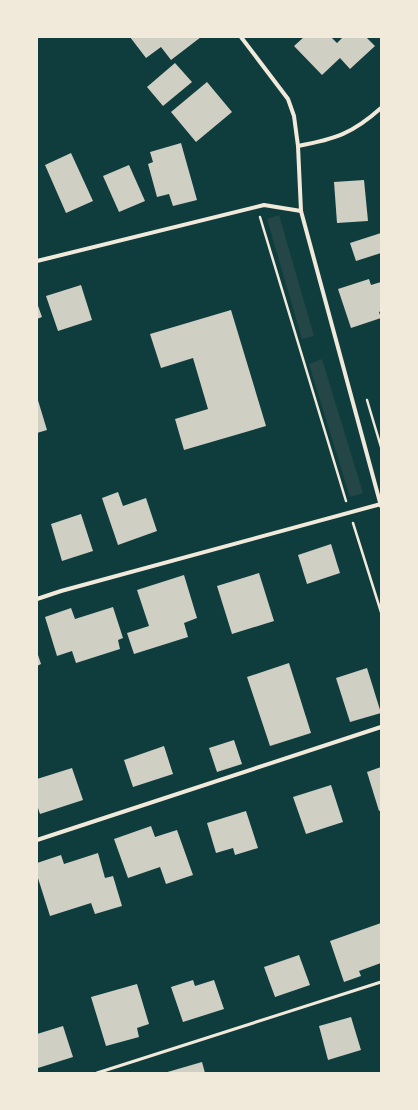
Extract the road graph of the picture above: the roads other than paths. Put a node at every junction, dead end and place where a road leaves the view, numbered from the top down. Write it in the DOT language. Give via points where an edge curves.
graph roads {
  1 [pos="240,37"];
  2 [pos="381,108"];
  3 [pos="298,146"];
  4 [pos="301,211"];
  5 [pos="37,261"];
  6 [pos="381,505"];
  7 [pos="37,599"];
  8 [pos="381,727"];
  9 [pos="37,840"];
  10 [pos="381,982"];
  11 [pos="97,1073"];
  1 -- 3 [label="street" via="288,98 294,116"];
  2 -- 3 [label="street" via="351,131 330,140"];
  3 -- 4 [label="street"];
  4 -- 5 [label="street" via="257,206"];
  4 -- 6 [label="street"];
  6 -- 7 [label="street"];
  8 -- 9 [label="street"];
  10 -- 11 [label="lane"];
}
